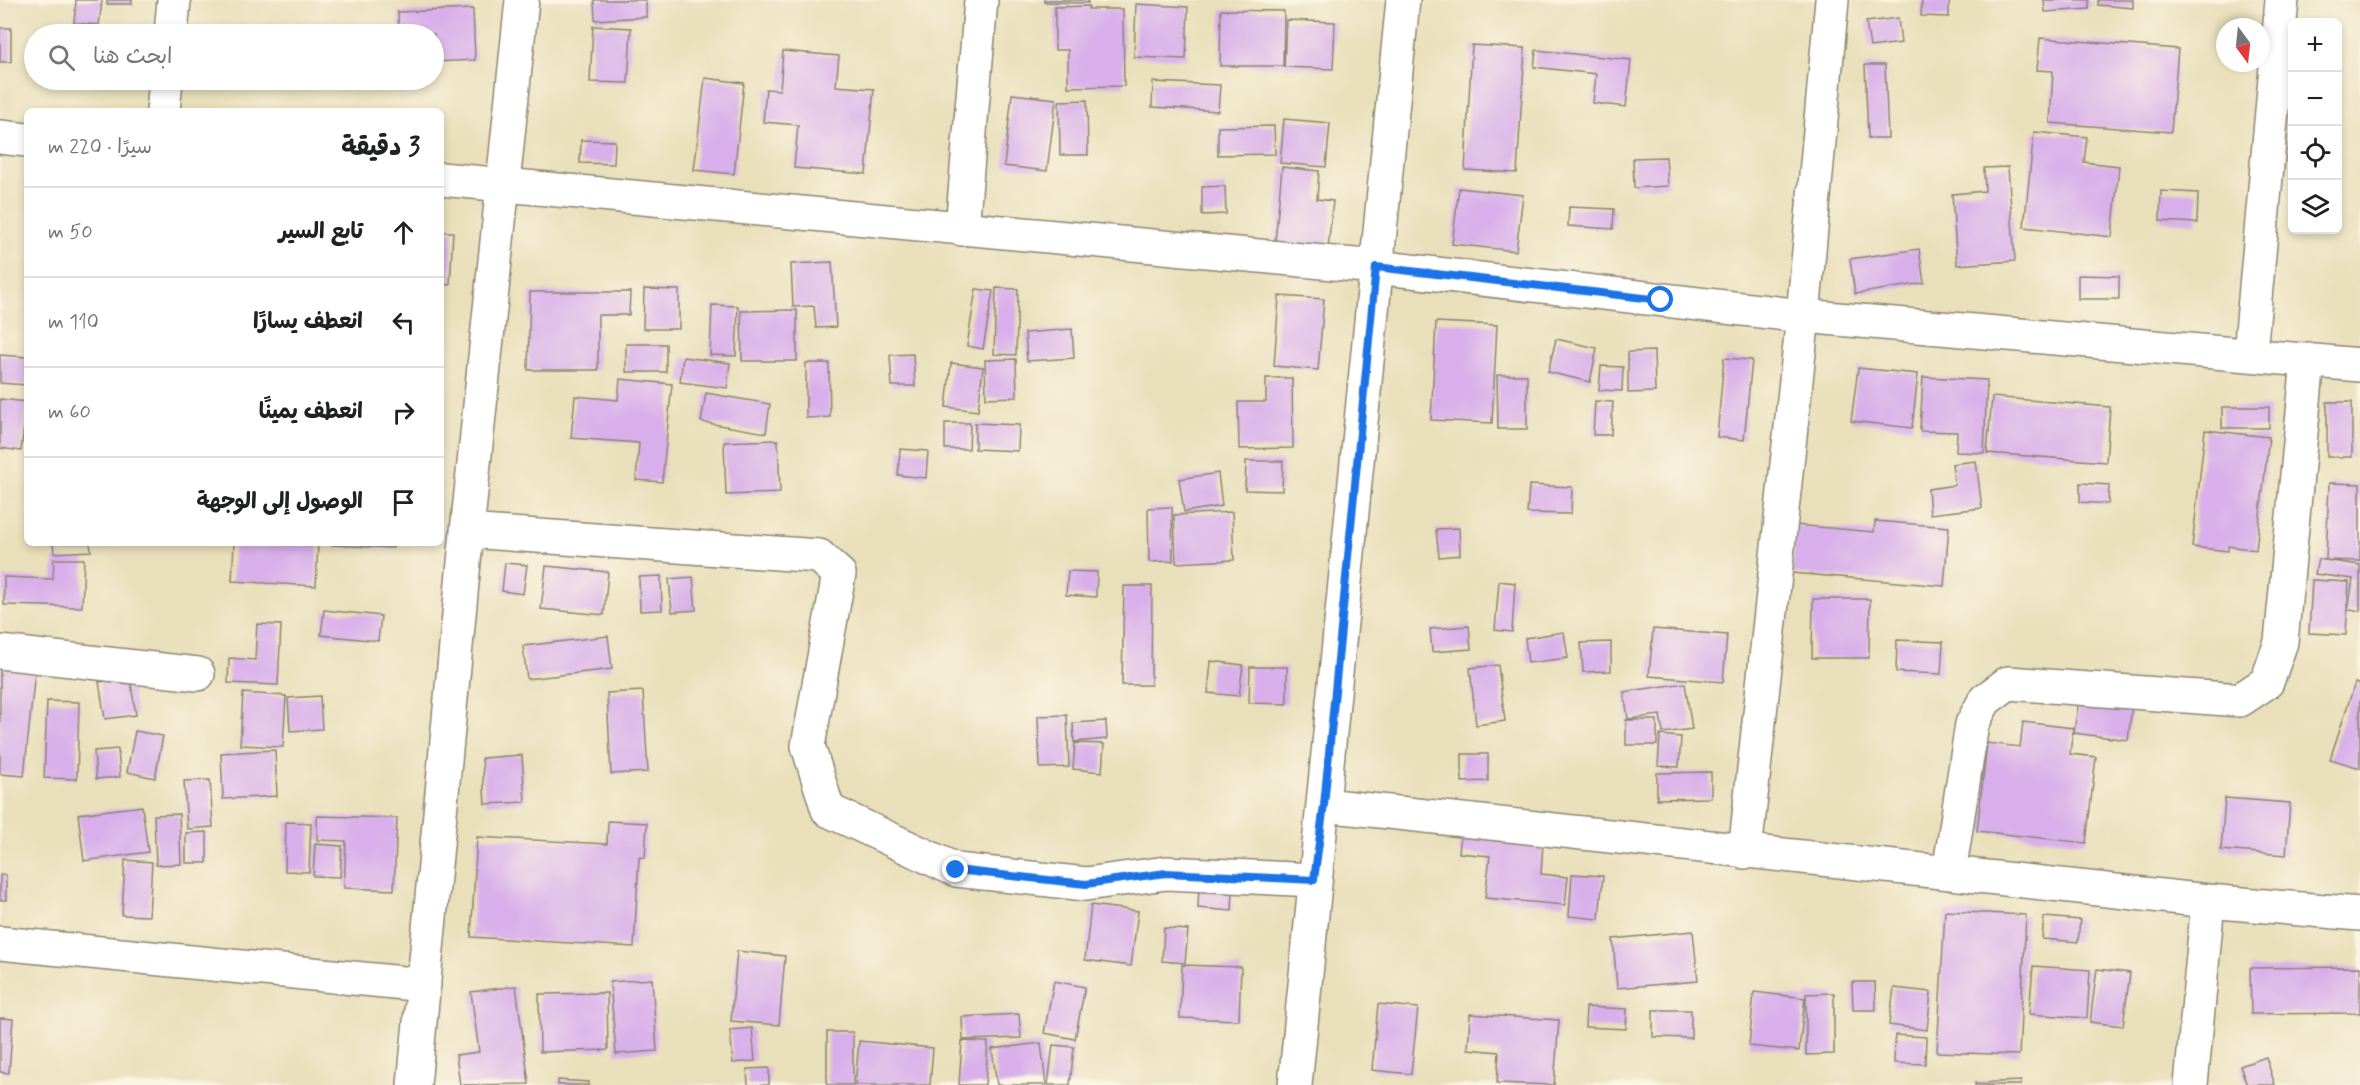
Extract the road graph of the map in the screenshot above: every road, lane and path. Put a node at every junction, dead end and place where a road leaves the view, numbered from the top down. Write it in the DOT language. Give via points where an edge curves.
graph roads {
  1 [pos="174,0"];
  2 [pos="522,0"];
  3 [pos="981,0"];
  4 [pos="1403,0"];
  5 [pos="1832,0"];
  6 [pos="2282,0"];
  7 [pos="172,24"];
  8 [pos="165,90"];
  9 [pos="163,108"];
  10 [pos="0,137"];
  11 [pos="24,140"];
  12 [pos="444,179"];
  13 [pos="503,185"];
  14 [pos="962,229"];
  15 [pos="1376,267"];
  16 [pos="1803,316"];
  17 [pos="2250,354"];
  18 [pos="2308,360"];
  19 [pos="2360,365"];
  20 [pos="466,531"];
  21 [pos="0,652"];
  22 [pos="198,674"];
  23 [pos="1324,805"];
  24 [pos="1745,852"];
  25 [pos="1949,873"];
  26 [pos="1314,880"];
  27 [pos="2208,901"];
  28 [pos="2360,914"];
  29 [pos="0,943"];
  30 [pos="424,985"];
  31 [pos="414,1085"];
  32 [pos="1295,1085"];
  33 [pos="2190,1085"];
  1 -- 7 [label="street"];
  2 -- 13 [label="street"];
  3 -- 14 [label="street"];
  4 -- 15 [label="street"];
  5 -- 16 [label="street"];
  6 -- 17 [label="street"];
  8 -- 9 [label="street"];
  10 -- 11 [label="street"];
  12 -- 13 [label="street"];
  13 -- 14 [label="street"];
  13 -- 20 [label="street"];
  14 -- 15 [label="street"];
  15 -- 16 [label="street"];
  15 -- 23 [label="street"];
  16 -- 17 [label="street"];
  16 -- 24 [label="street"];
  17 -- 18 [label="street"];
  18 -- 19 [label="street"];
  18 -- 25 [label="street" via="2281,642 2267,682 2240,700 2008,683 1985,700 1972,724"];
  20 -- 26 [label="street" via="819,556 839,574 808,746 828,810 956,870 1086,884 1166,873"];
  20 -- 30 [label="street"];
  21 -- 22 [label="street"];
  23 -- 24 [label="street"];
  23 -- 26 [label="street"];
  24 -- 25 [label="street"];
  25 -- 27 [label="street"];
  26 -- 32 [label="street"];
  27 -- 28 [label="street"];
  27 -- 33 [label="street"];
  29 -- 30 [label="street"];
  30 -- 31 [label="street"];
}
